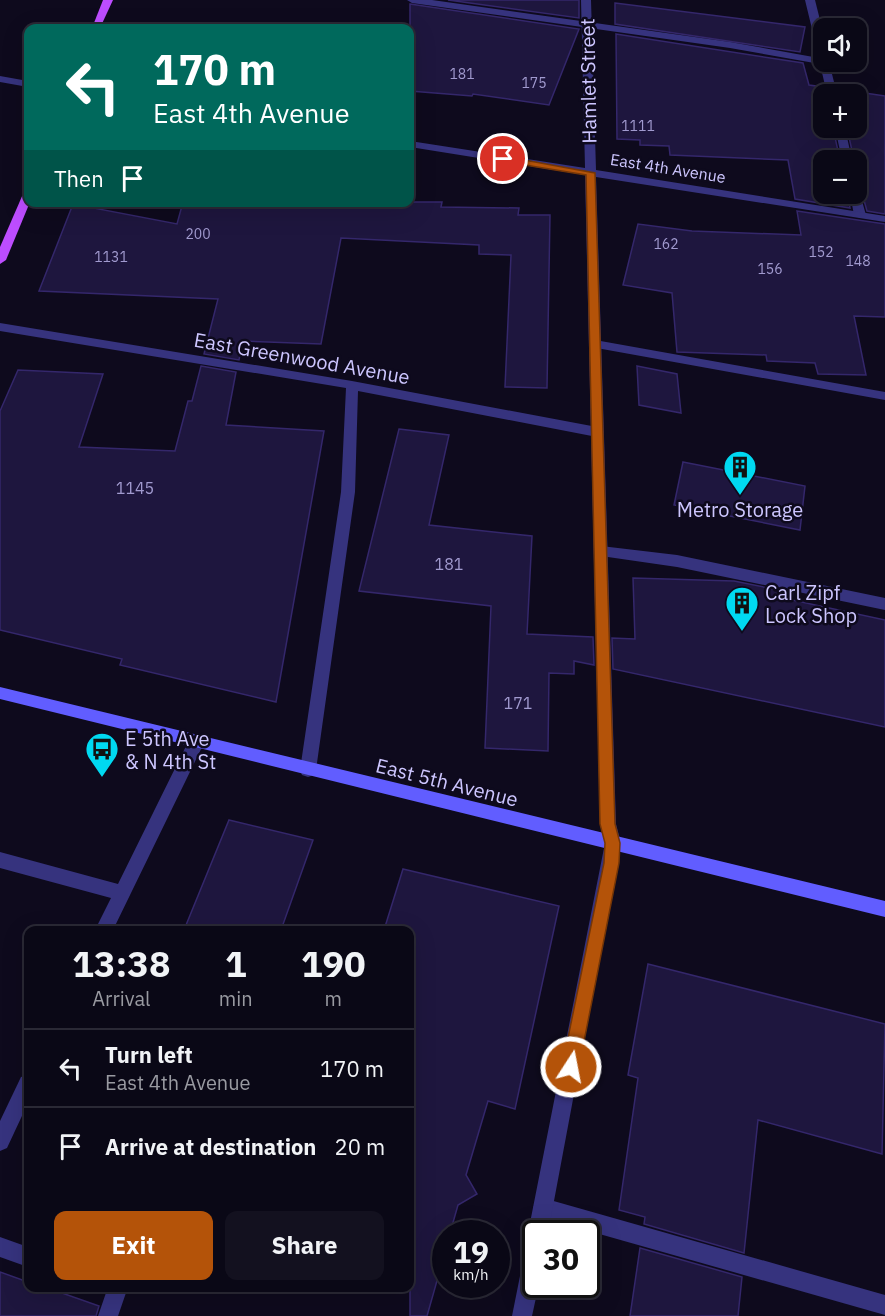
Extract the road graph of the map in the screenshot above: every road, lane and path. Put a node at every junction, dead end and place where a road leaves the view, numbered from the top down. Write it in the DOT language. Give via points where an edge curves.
graph roads {
  1 [pos="108,0"];
  2 [pos="412,0"];
  3 [pos="586,0"];
  4 [pos="810,0"];
  5 [pos="814,18"];
  6 [pos="98,24"];
  7 [pos="587,24"];
  8 [pos="813,59"];
  9 [pos="0,79"];
  10 [pos="24,83"];
  11 [pos="414,145"];
  12 [pos="590,173"];
  13 [pos="24,203"];
  14 [pos="857,204"];
  15 [pos="860,215"];
  16 [pos="885,219"];
  17 [pos="0,260"];
  18 [pos="0,327"];
  19 [pos="595,344"];
  20 [pos="352,386"];
  21 [pos="885,396"];
  22 [pos="597,432"];
  23 [pos="601,550"];
  24 [pos="885,604"];
  25 [pos="0,693"];
  26 [pos="196,743"];
  27 [pos="308,770"];
  28 [pos="613,843"];
  29 [pos="0,860"];
  30 [pos="123,893"];
  31 [pos="885,909"];
  32 [pos="106,926"];
  33 [pos="24,1092"];
  34 [pos="0,1141"];
  35 [pos="543,1208"];
  36 [pos="541,1220"];
  37 [pos="0,1247"];
  38 [pos="24,1256"];
  39 [pos="116,1292"];
  40 [pos="526,1298"];
  41 [pos="885,1305"];
  42 [pos="108,1316"];
  43 [pos="522,1316"];
  1 -- 6 [label="main road"];
  2 -- 7 [label="street"];
  3 -- 7 [label="street, Hamlet Street"];
  4 -- 5 [label="street"];
  7 -- 8 [label="street"];
  7 -- 12 [label="street, Hamlet Street"];
  9 -- 10 [label="street"];
  11 -- 12 [label="street, East 4th Avenue"];
  12 -- 15 [label="street, East 4th Avenue"];
  12 -- 19 [label="street, Hamlet Street"];
  13 -- 17 [label="main road"];
  14 -- 15 [label="street"];
  15 -- 16 [label="street, East 4th Avenue"];
  18 -- 20 [label="street, East Greenwood Avenue"];
  19 -- 21 [label="street"];
  19 -- 22 [label="street, Hamlet Street"];
  20 -- 22 [label="street, East Greenwood Avenue"];
  20 -- 27 [label="street" via="348,492"];
  22 -- 23 [label="street, Hamlet Street"];
  23 -- 24 [label="street" via="677,561"];
  23 -- 28 [label="street, Hamlet Street" via="608,824"];
  25 -- 26 [label="main road, East 5th Avenue"];
  26 -- 27 [label="main road, East 5th Avenue"];
  26 -- 30 [label="street"];
  27 -- 28 [label="main road, East 5th Avenue"];
  28 -- 31 [label="main road, East 5th Avenue"];
  28 -- 35 [label="street, Hamlet Street"];
  29 -- 30 [label="street"];
  30 -- 32 [label="street"];
  33 -- 34 [label="street"];
  35 -- 36 [label="street, Hamlet Street"];
  35 -- 41 [label="street"];
  37 -- 38 [label="street"];
  39 -- 42 [label="street"];
  40 -- 43 [label="street"];
}
